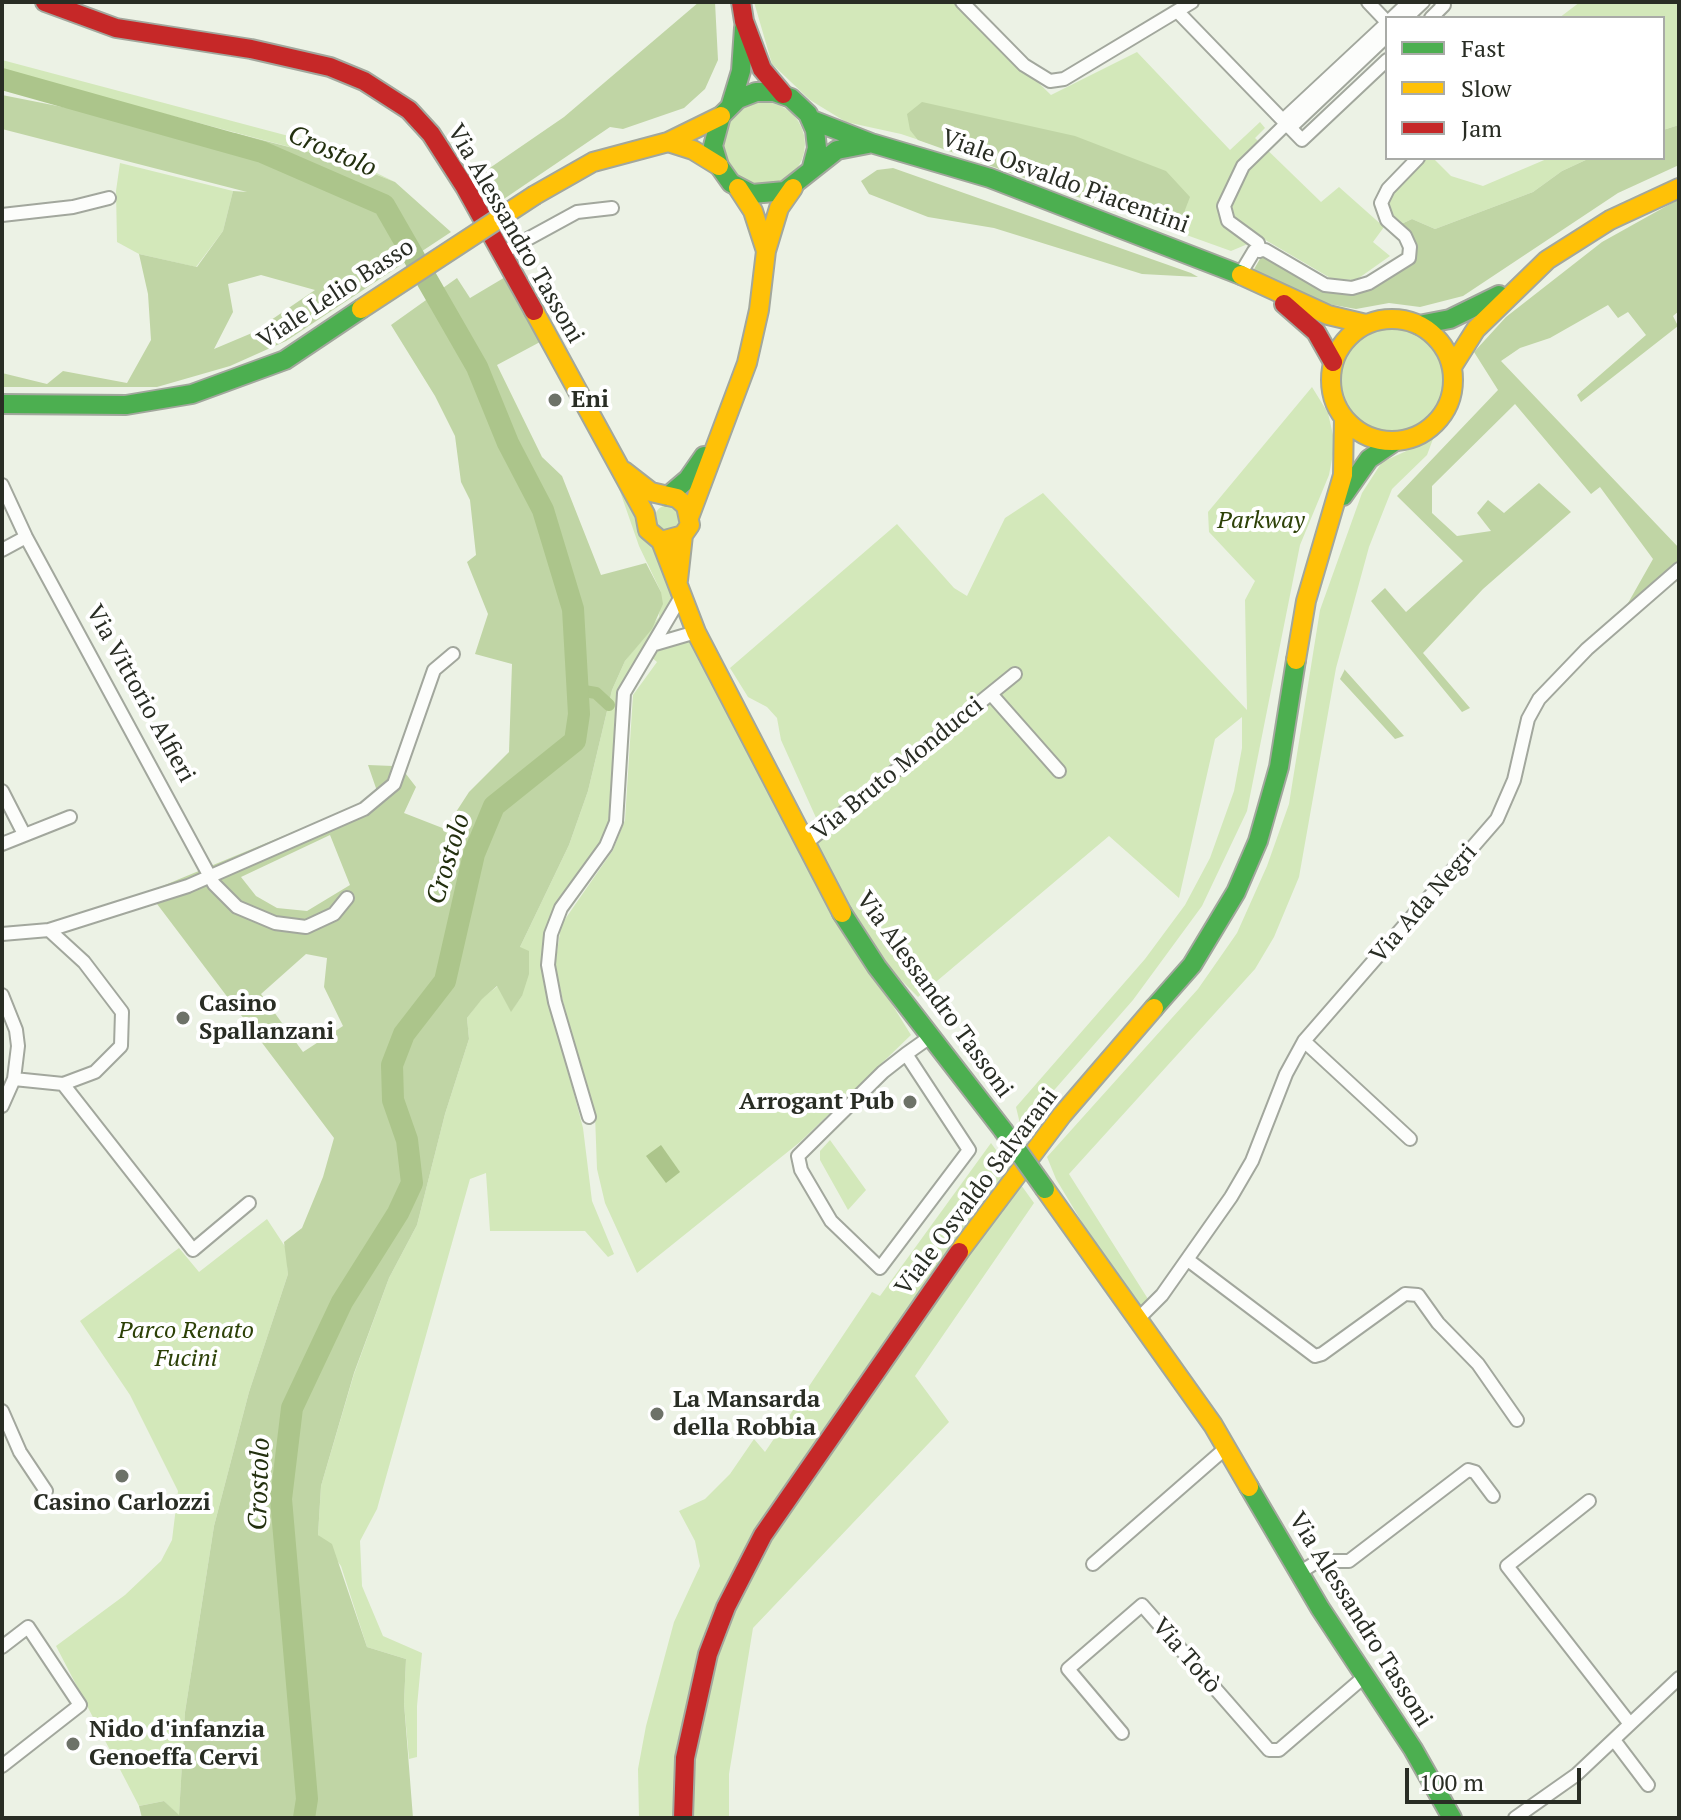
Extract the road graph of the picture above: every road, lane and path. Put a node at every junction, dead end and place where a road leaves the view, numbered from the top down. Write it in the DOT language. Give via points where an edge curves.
graph roads {
  1 [pos="45,2"];
  2 [pos="741,2"];
  3 [pos="962,2"];
  4 [pos="1192,2"];
  5 [pos="1368,2"];
  6 [pos="1409,2"];
  7 [pos="1423,2"];
  8 [pos="1178,12"];
  9 [pos="1394,16"];
  10 [pos="1408,16"];
  11 [pos="1385,20"];
  12 [pos="744,21"];
  13 [pos="1385,24"];
  14 [pos="1385,38"];
  15 [pos="1385,62"];
  16 [pos="783,94"];
  17 [pos="726,110"];
  18 [pos="812,120"];
  19 [pos="1286,124"];
  20 [pos="668,142"];
  21 [pos="871,143"];
  22 [pos="1416,160"];
  23 [pos="719,166"];
  24 [pos="812,167"];
  25 [pos="737,187"];
  26 [pos="793,188"];
  27 [pos="1679,188"];
  28 [pos="109,198"];
  29 [pos="612,208"];
  30 [pos="2,215"];
  31 [pos="766,251"];
  32 [pos="1260,251"];
  33 [pos="502,253"];
  34 [pos="1239,276"];
  35 [pos="1523,280"];
  36 [pos="1259,286"];
  37 [pos="1366,324"];
  38 [pos="1419,325"];
  39 [pos="1333,362"];
  40 [pos="1452,367"];
  41 [pos="3,405"];
  42 [pos="1344,418"];
  43 [pos="717,438"];
  44 [pos="1394,442"];
  45 [pos="621,470"];
  46 [pos="2,485"];
  47 [pos="665,496"];
  48 [pos="1337,506"];
  49 [pos="645,514"];
  50 [pos="690,515"];
  51 [pos="683,535"];
  52 [pos="26,537"];
  53 [pos="661,541"];
  54 [pos="2,550"];
  55 [pos="1679,569"];
  56 [pos="680,588"];
  57 [pos="696,632"];
  58 [pos="655,644"];
  59 [pos="453,654"];
  60 [pos="1015,674"];
  61 [pos="991,694"];
  62 [pos="1059,771"];
  63 [pos="2,791"];
  64 [pos="70,817"];
  65 [pos="24,834"];
  66 [pos="2,844"];
  67 [pos="805,844"];
  68 [pos="212,873"];
  69 [pos="347,898"];
  70 [pos="49,930"];
  71 [pos="2,934"];
  72 [pos="2,995"];
  73 [pos="930,1037"];
  74 [pos="1304,1041"];
  75 [pos="906,1054"];
  76 [pos="14,1079"];
  77 [pos="63,1084"];
  78 [pos="2,1106"];
  79 [pos="589,1117"];
  80 [pos="1410,1139"];
  81 [pos="249,1203"];
  82 [pos="1188,1260"];
  83 [pos="1137,1320"];
  84 [pos="2,1411"];
  85 [pos="1517,1420"];
  86 [pos="1227,1447"];
  87 [pos="46,1491"];
  88 [pos="1493,1496"];
  89 [pos="1589,1501"];
  90 [pos="1093,1564"];
  91 [pos="1299,1573"];
  92 [pos="2,1647"];
  93 [pos="1364,1677"];
  94 [pos="1679,1678"];
  95 [pos="1630,1724"];
  96 [pos="1122,1733"];
  97 [pos="1614,1740"];
  98 [pos="2,1766"];
  99 [pos="1648,1785"];
  100 [pos="683,1818"];
  101 [pos="1452,1818"];
  102 [pos="1515,1818"];
  1 -- 33 [label="main road, Via Alessandro Tassoni" via="116,28 318,64 373,86 409,110 431,134"];
  2 -- 12 [label="main road"];
  3 -- 8 [label="street" via="1024,65 1050,81 1064,79"];
  4 -- 8 [label="street"];
  5 -- 11 [label="street"];
  6 -- 9 [label="street"];
  7 -- 10 [label="street"];
  8 -- 19 [label="street"];
  12 -- 16 [label="main road" via="762,69"];
  12 -- 17 [label="main road" via="741,71"];
  13 -- 19 [label="street"];
  14 -- 19 [label="street"];
  15 -- 19 [label="street" via="1302,140"];
  16 -- 17 [label="main road" via="756,92"];
  16 -- 18 [label="main road"];
  17 -- 20 [label="main road, Viale Lelio Basso"];
  17 -- 23 [label="main road" via="713,146"];
  18 -- 21 [label="main road, Viale Osvaldo Piacentini"];
  18 -- 24 [label="main road" via="817,148"];
  19 -- 32 [label="street" via="1243,166 1224,206 1228,221 1258,243"];
  20 -- 23 [label="main road"];
  20 -- 41 [label="main road, Viale Lelio Basso, bridge" via="608,156 535,195 285,360 246,377 192,394 126,405"];
  21 -- 24 [label="main road, Viale Osvaldo Piacentini" via="837,150"];
  21 -- 34 [label="main road, Viale Osvaldo Piacentini" via="957,166 1207,259"];
  22 -- 32 [label="street" via="1381,203 1387,220 1405,236 1409,258 1369,283 1352,288 1325,285"];
  23 -- 25 [label="main road"];
  24 -- 26 [label="main road"];
  25 -- 26 [label="main road" via="761,195"];
  25 -- 31 [label="main road" via="753,211"];
  26 -- 31 [label="main road" via="779,208"];
  27 -- 35 [label="main road, Viale Osvaldo Piacentini" via="1584,235"];
  28 -- 30 [label="street"];
  29 -- 33 [label="street" via="577,212"];
  31 -- 43 [label="main road" via="755,332"];
  32 -- 34 [label="street" via="1249,256"];
  33 -- 45 [label="main road, Via Alessandro Tassoni"];
  34 -- 36 [label="main road, Viale Osvaldo Piacentini"];
  35 -- 38 [label="main road, Viale Osvaldo Piacentini" via="1473,311"];
  35 -- 40 [label="main road, Viale Osvaldo Piacentini" via="1476,329"];
  36 -- 37 [label="main road, Viale Osvaldo Piacentini" via="1328,315"];
  36 -- 39 [label="main road, Viale Osvaldo Piacentini" via="1305,320"];
  37 -- 38 [label="main road, Viale Osvaldo Piacentini" via="1387,318"];
  37 -- 39 [label="main road" via="1346,340"];
  38 -- 40 [label="main road" via="1441,342"];
  39 -- 42 [label="main road, Viale Osvaldo Piacentini" via="1331,389"];
  40 -- 44 [label="main road, Viale Osvaldo Piacentini" via="1453,390 1438,421 1420,435"];
  42 -- 44 [label="main road" via="1366,436"];
  42 -- 48 [label="main road, Viale Osvaldo Salvarani" via="1346,448"];
  43 -- 47 [label="main road" via="688,479"];
  43 -- 50 [label="main road"];
  44 -- 48 [label="main road, Viale Osvaldo Salvarani" via="1369,459"];
  45 -- 47 [label="main road, Via Alessandro Tassoni"];
  45 -- 49 [label="main road, Via Alessandro Tassoni"];
  46 -- 52 [label="street, Via Vittorio Alfieri"];
  47 -- 49 [label="main road"];
  47 -- 50 [label="main road, Via Alessandro Tassoni" via="682,502"];
  48 -- 100 [label="main road, Viale Osvaldo Salvarani" via="1306,601 1272,794 1236,892 1185,974 996,1198 763,1535 708,1654 685,1758"];
  49 -- 53 [label="main road, Via Alessandro Tassoni" via="648,530"];
  50 -- 51 [label="main road, Via Alessandro Tassoni"];
  51 -- 53 [label="main road"];
  51 -- 56 [label="main road, Via Alessandro Tassoni"];
  52 -- 54 [label="street"];
  52 -- 68 [label="street, Via Vittorio Alfieri"];
  53 -- 56 [label="main road, Via Alessandro Tassoni"];
  55 -- 74 [label="street, Via Ada Negri" via="1539,699 1497,819"];
  56 -- 57 [label="main road, Via Alessandro Tassoni"];
  56 -- 58 [label="street"];
  57 -- 58 [label="street"];
  57 -- 67 [label="main road, Via Alessandro Tassoni"];
  58 -- 79 [label="street" via="624,693 616,822 606,846 561,908 551,934 548,965 555,1002"];
  59 -- 68 [label="street" via="434,670 394,784 364,809"];
  60 -- 61 [label="street, Via Bruto Monducci"];
  61 -- 62 [label="street, Via Bruto Monducci"];
  61 -- 67 [label="street, Via Bruto Monducci"];
  63 -- 65 [label="street"];
  64 -- 65 [label="street"];
  65 -- 66 [label="street"];
  67 -- 73 [label="main road, Via Alessandro Tassoni" via="862,945"];
  68 -- 69 [label="street, Via Vittorio Alfieri" via="214,884 237,907 275,923 306,927 334,914"];
  68 -- 70 [label="street" via="188,886"];
  70 -- 71 [label="street"];
  70 -- 77 [label="street" via="84,962 122,1012 121,1046 95,1072"];
  72 -- 76 [label="street" via="16,1030"];
  73 -- 75 [label="street"];
  73 -- 83 [label="main road, Via Alessandro Tassoni, bridge" via="1003,1130"];
  74 -- 80 [label="street"];
  74 -- 82 [label="street, Via Ada Negri" via="1252,1161"];
  75 -- 75 [label="street" via="798,1156 831,1221 880,1268 969,1150"];
  76 -- 77 [label="street"];
  76 -- 78 [label="street"];
  77 -- 81 [label="street" via="193,1250"];
  82 -- 83 [label="street, Via Ada Negri"];
  82 -- 85 [label="street" via="1315,1356 1405,1294 1418,1295 1478,1364"];
  83 -- 86 [label="main road, Via Alessandro Tassoni"];
  84 -- 87 [label="street"];
  86 -- 90 [label="street"];
  86 -- 91 [label="main road, Via Alessandro Tassoni"];
  88 -- 91 [label="street" via="1468,1470 1349,1561 1318,1561"];
  89 -- 95 [label="street" via="1507,1566"];
  91 -- 93 [label="main road, Via Alessandro Tassoni"];
  92 -- 98 [label="street" via="28,1627 80,1705"];
  93 -- 96 [label="street, Via Totò" via="1279,1750 1269,1750 1142,1605 1068,1669"];
  93 -- 101 [label="main road, Via Alessandro Tassoni"];
  94 -- 95 [label="street"];
  95 -- 97 [label="street"];
  97 -- 99 [label="street"];
  97 -- 102 [label="street"];
}
